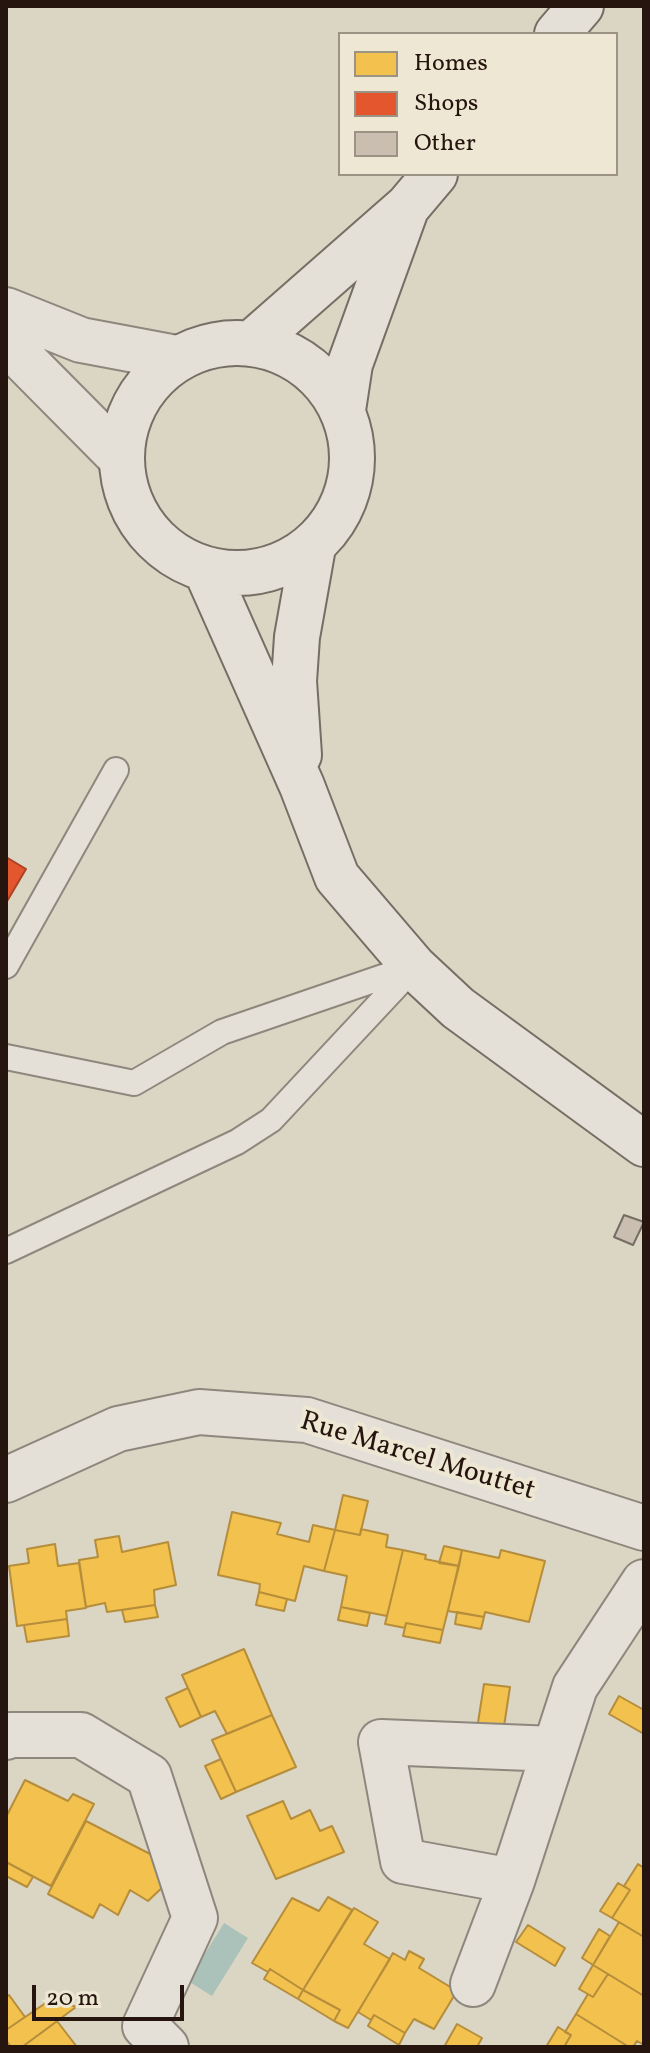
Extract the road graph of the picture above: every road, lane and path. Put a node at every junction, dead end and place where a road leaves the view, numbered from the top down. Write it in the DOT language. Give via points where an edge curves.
graph roads {
  1 [pos="581,6"];
  2 [pos="559,32"];
  3 [pos="421,190"];
  4 [pos="6,310"];
  5 [pos="6,342"];
  6 [pos="253,342"];
  7 [pos="177,358"];
  8 [pos="343,410"];
  9 [pos="120,457"];
  10 [pos="313,547"];
  11 [pos="206,570"];
  12 [pos="116,770"];
  13 [pos="302,786"];
  14 [pos="6,966"];
  15 [pos="414,967"];
  16 [pos="6,1057"];
  17 [pos="644,1144"];
  18 [pos="6,1251"];
  19 [pos="6,1480"];
  20 [pos="644,1528"];
  21 [pos="644,1582"];
  22 [pos="6,1737"];
  23 [pos="554,1749"];
  24 [pos="512,1881"];
  25 [pos="473,1984"];
  26 [pos="166,2047"];
  1 -- 2 [label="street"];
  3 -- 6 [label="street"];
  3 -- 8 [label="street" via="350,364"];
  4 -- 7 [label="street" via="81,340"];
  5 -- 9 [label="street"];
  6 -- 7 [label="street" via="214,343"];
  6 -- 8 [label="street" via="291,354 322,378"];
  7 -- 9 [label="street" via="147,384 128,418"];
  8 -- 10 [label="street" via="353,446 351,483 337,519"];
  9 -- 11 [label="street" via="127,494 144,528 171,554"];
  10 -- 11 [label="street" via="280,567 244,574"];
  10 -- 13 [label="street" via="294,681"];
  11 -- 13 [label="street"];
  12 -- 14 [label="lane"];
  13 -- 15 [label="street" via="337,877"];
  15 -- 16 [label="lane" via="222,1032 134,1083"];
  15 -- 17 [label="street" via="458,1008"];
  15 -- 18 [label="lane" via="271,1120 237,1142"];
  19 -- 20 [label="street, Rue Marcel Mouttet" via="118,1429 199,1412 307,1420"];
  21 -- 23 [label="street" via="575,1687"];
  22 -- 26 [label="street" via="81,1735 149,1776 195,1918 145,2026"];
  23 -- 24 [label="street"];
  23 -- 24 [label="street" via="381,1742 403,1861"];
  24 -- 25 [label="street"];
}
